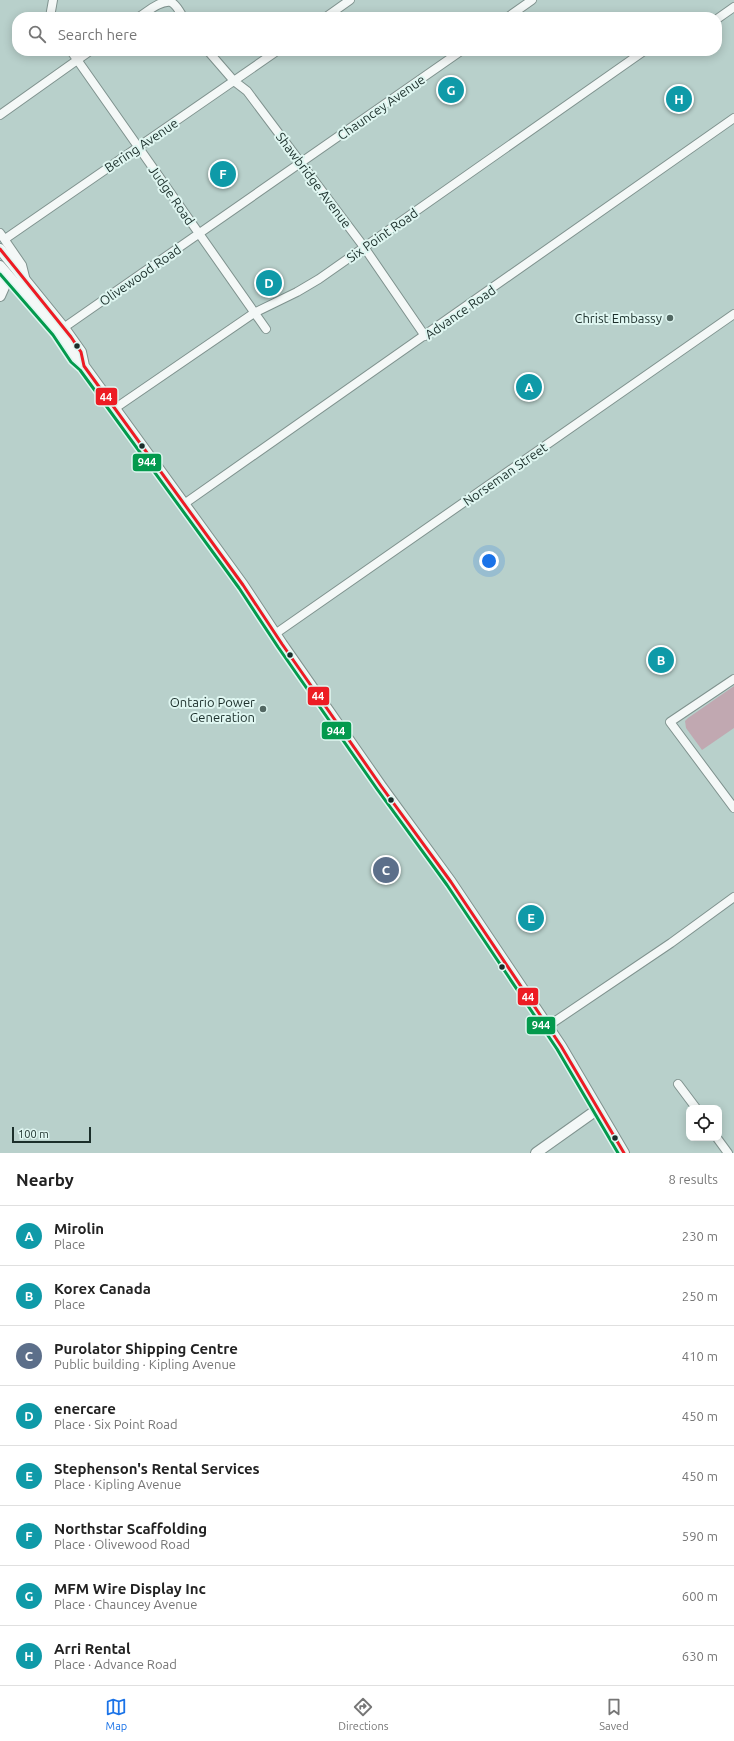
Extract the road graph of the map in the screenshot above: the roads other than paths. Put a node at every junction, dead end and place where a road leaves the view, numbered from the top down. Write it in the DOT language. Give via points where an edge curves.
graph roads {
  1 [pos="53,0"];
  2 [pos="350,0"];
  3 [pos="532,0"];
  4 [pos="734,7"];
  5 [pos="51,12"];
  6 [pos="146,12"];
  7 [pos="180,12"];
  8 [pos="333,12"];
  9 [pos="515,12"];
  10 [pos="722,15"];
  11 [pos="75,56"];
  12 [pos="83,56"];
  13 [pos="212,56"];
  14 [pos="270,56"];
  15 [pos="453,56"];
  16 [pos="637,56"];
  17 [pos="78,60"];
  18 [pos="234,81"];
  19 [pos="0,116"];
  20 [pos="734,118"];
  21 [pos="138,147"];
  22 [pos="301,163"];
  23 [pos="198,233"];
  24 [pos="2,236"];
  25 [pos="364,247"];
  26 [pos="0,249"];
  27 [pos="1,268"];
  28 [pos="26,281"];
  29 [pos="24,294"];
  30 [pos="0,296"];
  31 [pos="254,313"];
  32 [pos="734,314"];
  33 [pos="266,329"];
  34 [pos="61,330"];
  35 [pos="426,336"];
  36 [pos="114,409"];
  37 [pos="184,504"];
  38 [pos="275,634"];
  39 [pos="734,679"];
  40 [pos="734,808"];
  41 [pos="734,898"];
  42 [pos="548,1026"];
  43 [pos="678,1084"];
  44 [pos="694,1105"];
  45 [pos="598,1109"];
  46 [pos="719,1141"];
  47 [pos="536,1153"];
  48 [pos="624,1153"];
  49 [pos="728,1153"];
  1 -- 5 [label="street"];
  2 -- 8 [label="street"];
  3 -- 9 [label="street"];
  4 -- 10 [label="street"];
  6 -- 7 [label="street" via="161,1 174,4"];
  11 -- 17 [label="street, Judge Road"];
  12 -- 17 [label="street"];
  13 -- 18 [label="street, Shawbridge Avenue"];
  14 -- 18 [label="street, Bering Avenue"];
  15 -- 22 [label="street, Chauncey Avenue"];
  16 -- 25 [label="street, Six Point Road"];
  17 -- 19 [label="street"];
  17 -- 21 [label="street, Judge Road"];
  18 -- 21 [label="street, Bering Avenue"];
  18 -- 22 [label="street, Shawbridge Avenue" via="247,91"];
  20 -- 35 [label="street, Advance Road"];
  21 -- 23 [label="street, Judge Road"];
  21 -- 24 [label="street, Bering Avenue"];
  22 -- 23 [label="street, Olivewood Road"];
  22 -- 25 [label="street, Shawbridge Avenue"];
  23 -- 31 [label="street, Judge Road"];
  23 -- 34 [label="street, Olivewood Road"];
  24 -- 28 [label="street" via="25,270"];
  25 -- 31 [label="street, Six Point Road" via="297,292"];
  25 -- 35 [label="street, Shawbridge Avenue"];
  26 -- 28 [label="main road"];
  27 -- 29 [label="main road"];
  27 -- 30 [label="main road" via="4,288"];
  28 -- 34 [label="main road"];
  29 -- 30 [label="main road" via="13,292"];
  29 -- 34 [label="main road"];
  31 -- 33 [label="street, Judge Road"];
  31 -- 36 [label="street, Six Point Road"];
  32 -- 38 [label="street, Norseman Street"];
  34 -- 36 [label="main road" via="75,359 84,366"];
  35 -- 37 [label="street, Advance Road"];
  36 -- 37 [label="main road"];
  37 -- 38 [label="main road"];
  38 -- 42 [label="main road" via="451,882"];
  39 -- 40 [label="street" via="670,722"];
  41 -- 42 [label="street"];
  42 -- 45 [label="main road"];
  43 -- 44 [label="street"];
  45 -- 47 [label="main road"];
  45 -- 48 [label="main road"];
  46 -- 49 [label="street"];
}
